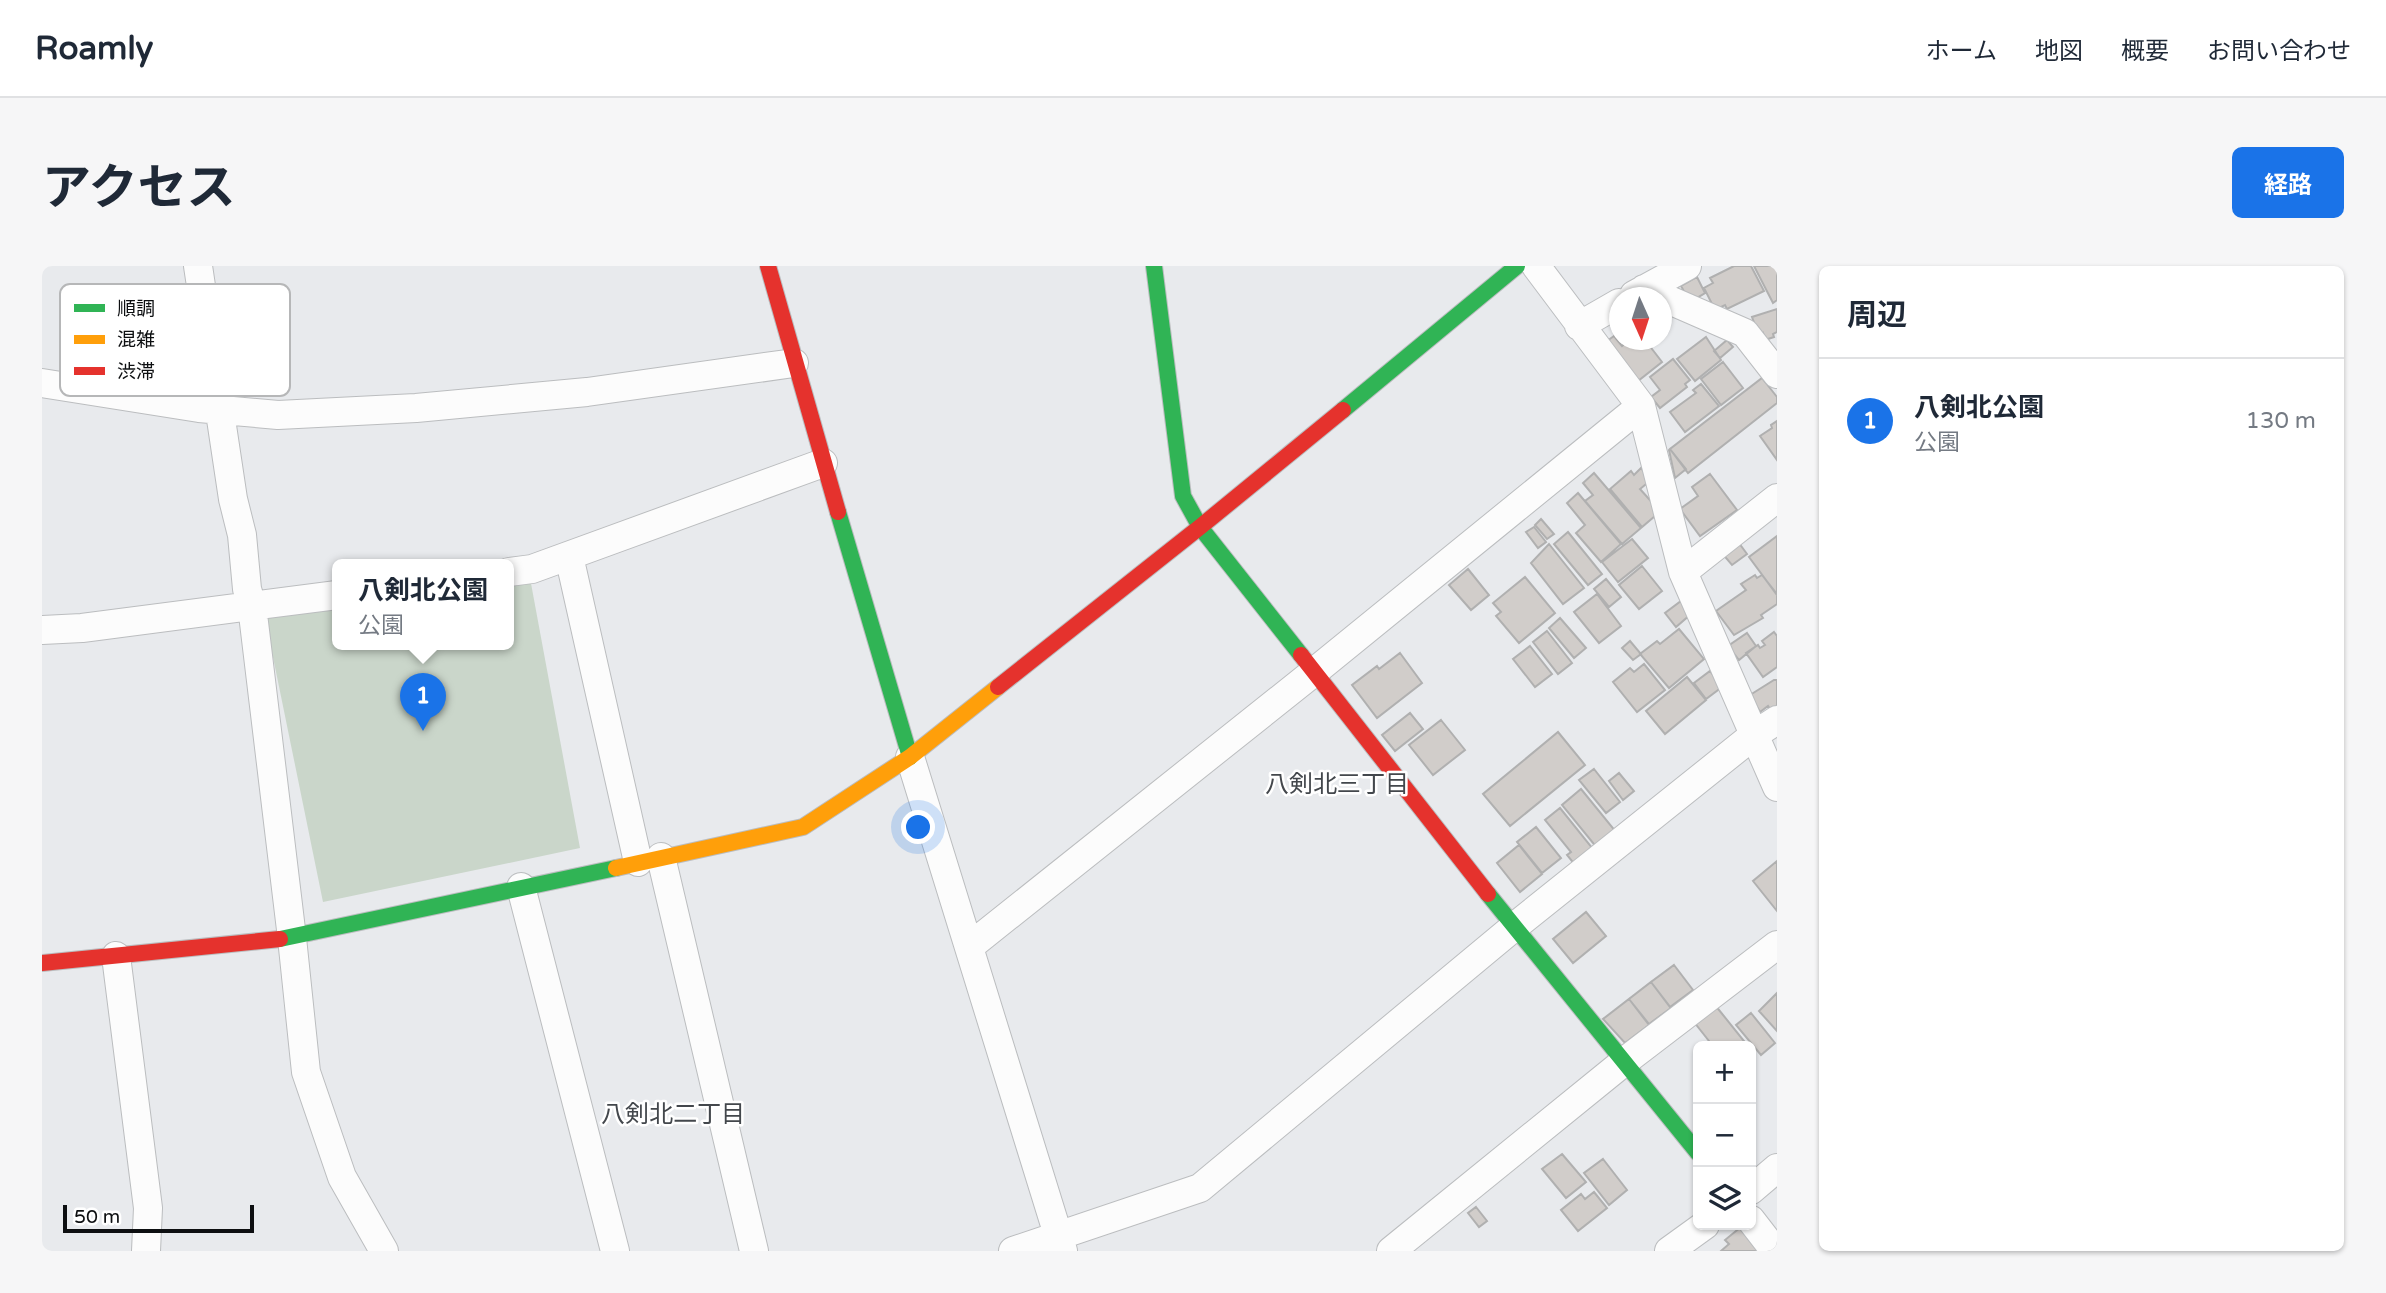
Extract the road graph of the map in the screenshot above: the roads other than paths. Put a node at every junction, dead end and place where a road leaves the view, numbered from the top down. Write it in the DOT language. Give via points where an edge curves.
graph roads {
  1 [pos="198,266"];
  2 [pos="768,266"];
  3 [pos="1154,266"];
  4 [pos="1517,266"];
  5 [pos="1536,266"];
  6 [pos="1688,266"];
  7 [pos="201,284"];
  8 [pos="1648,287"];
  9 [pos="1672,306"];
  10 [pos="1609,309"];
  11 [pos="1579,326"];
  12 [pos="794,363"];
  13 [pos="1777,374"];
  14 [pos="42,383"];
  15 [pos="60,386"];
  16 [pos="119,396"];
  17 [pos="217,396"];
  18 [pos="1641,406"];
  19 [pos="219,410"];
  20 [pos="823,463"];
  21 [pos="1777,498"];
  22 [pos="1200,527"];
  23 [pos="569,556"];
  24 [pos="514,571"];
  25 [pos="1683,572"];
  26 [pos="332,596"];
  27 [pos="252,606"];
  28 [pos="42,630"];
  29 [pos="1314,672"];
  30 [pos="1766,727"];
  31 [pos="909,757"];
  32 [pos="1777,787"];
  33 [pos="649,859"];
  34 [pos="521,887"];
  35 [pos="1514,927"];
  36 [pos="292,938"];
  37 [pos="1777,945"];
  38 [pos="969,947"];
  39 [pos="116,956"];
  40 [pos="42,963"];
  41 [pos="1625,1061"];
  42 [pos="1693,1147"];
  43 [pos="1777,1168"];
  44 [pos="1756,1186"];
  45 [pos="1756,1226"];
  46 [pos="1698,1230"];
  47 [pos="1060,1243"];
  48 [pos="146,1251"];
  49 [pos="384,1251"];
  50 [pos="615,1251"];
  51 [pos="754,1251"];
  52 [pos="1013,1251"];
  53 [pos="1391,1251"];
  54 [pos="1670,1251"];
  55 [pos="1775,1251"];
  1 -- 7 [label="street"];
  2 -- 12 [label="street"];
  3 -- 22 [label="street" via="1183,496"];
  4 -- 22 [label="street"];
  5 -- 11 [label="street"];
  6 -- 8 [label="street"];
  9 -- 13 [label="street" via="1745,333"];
  10 -- 11 [label="street"];
  11 -- 18 [label="street"];
  12 -- 19 [label="street" via="587,392 416,408 278,415"];
  12 -- 20 [label="street"];
  14 -- 15 [label="street"];
  16 -- 19 [label="street"];
  17 -- 19 [label="street"];
  18 -- 25 [label="street"];
  18 -- 29 [label="street"];
  19 -- 27 [label="street"];
  20 -- 23 [label="street"];
  20 -- 31 [label="street"];
  21 -- 25 [label="street"];
  22 -- 29 [label="street"];
  22 -- 31 [label="street"];
  23 -- 24 [label="street"];
  23 -- 33 [label="street"];
  25 -- 30 [label="street"];
  26 -- 27 [label="street"];
  27 -- 28 [label="street"];
  27 -- 36 [label="street"];
  29 -- 35 [label="street"];
  29 -- 38 [label="street"];
  30 -- 32 [label="street"];
  30 -- 35 [label="street"];
  31 -- 33 [label="street" via="803,827"];
  31 -- 38 [label="street"];
  33 -- 34 [label="street"];
  33 -- 51 [label="street"];
  34 -- 36 [label="street"];
  34 -- 50 [label="street"];
  35 -- 41 [label="street"];
  35 -- 47 [label="street" via="1200,1188"];
  36 -- 39 [label="street"];
  36 -- 49 [label="street" via="306,1072 342,1177"];
  37 -- 41 [label="street"];
  38 -- 47 [label="street"];
  39 -- 40 [label="street"];
  39 -- 48 [label="street" via="148,1208"];
  41 -- 42 [label="street"];
  41 -- 53 [label="street"];
  43 -- 44 [label="street"];
  45 -- 55 [label="street"];
  46 -- 54 [label="street"];
  47 -- 52 [label="street"];
}
